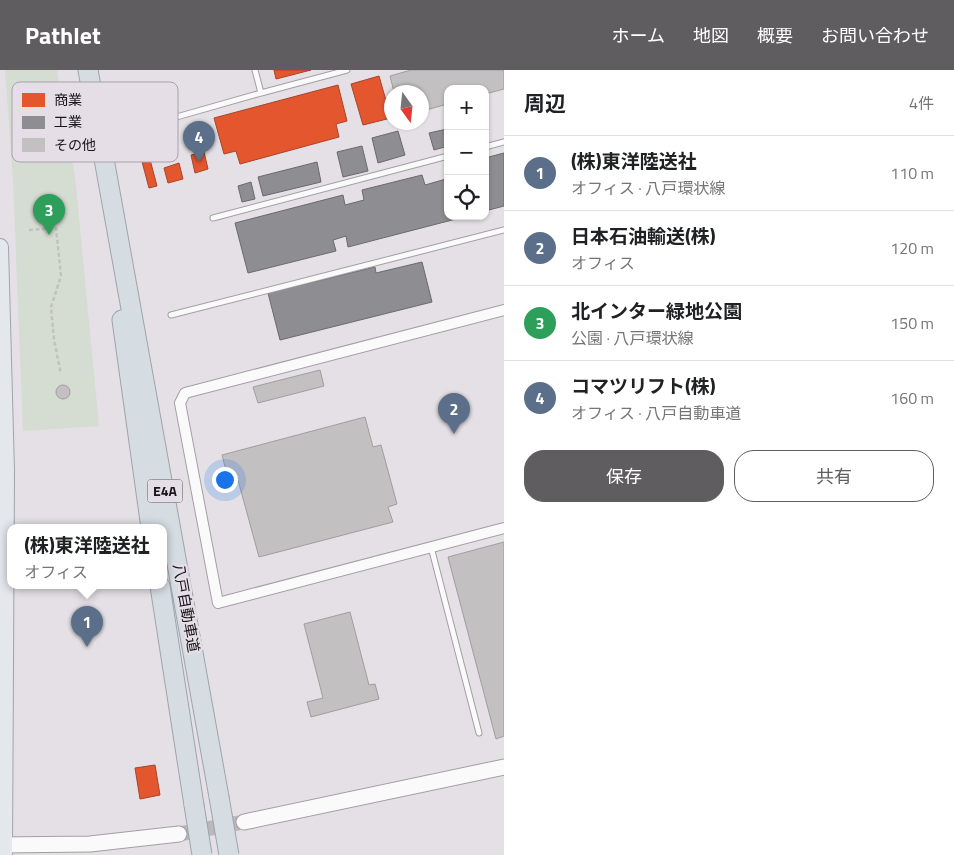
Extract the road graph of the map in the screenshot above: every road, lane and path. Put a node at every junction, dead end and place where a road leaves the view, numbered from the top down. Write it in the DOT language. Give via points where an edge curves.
graph roads {
  1 [pos="255,70"];
  2 [pos="347,70"];
  3 [pos="261,93"];
  4 [pos="178,117"];
  5 [pos="504,142"];
  6 [pos="489,146"];
  7 [pos="444,157"];
  8 [pos="103,162"];
  9 [pos="107,185"];
  10 [pos="213,218"];
  11 [pos="29,230"];
  12 [pos="504,230"];
  13 [pos="0,247"];
  14 [pos="504,310"];
  15 [pos="170,315"];
  16 [pos="60,374"];
  17 [pos="150,524"];
  18 [pos="504,528"];
  19 [pos="431,547"];
  20 [pos="160,589"];
  21 [pos="479,733"];
  22 [pos="504,767"];
  23 [pos="244,822"];
  24 [pos="179,834"];
  25 [pos="3,848"];
  26 [pos="202,855"];
  27 [pos="229,855"];
  1 -- 3 [label="lane"];
  2 -- 3 [label="lane"];
  3 -- 4 [label="lane"];
  5 -- 6 [label="lane"];
  7 -- 10 [label="lane"];
  8 -- 9 [label="highway, 八戸自動車道 / E4A"];
  9 -- 17 [label="highway, 八戸自動車道 / E4A" via="128,373"];
  9 -- 27 [label="highway, 八戸自動車道 / E4A, bridge"];
  11 -- 16 [label="path" via="56,228 61,276 51,307"];
  12 -- 15 [label="lane"];
  13 -- 25 [label="main road" via="6,481"];
  14 -- 19 [label="street" via="185,393 180,403 218,603"];
  18 -- 19 [label="street"];
  19 -- 21 [label="lane"];
  20 -- 26 [label="highway, 八戸自動車道, bridge"];
  22 -- 23 [label="street"];
  24 -- 25 [label="street" via="61,847"];
}
